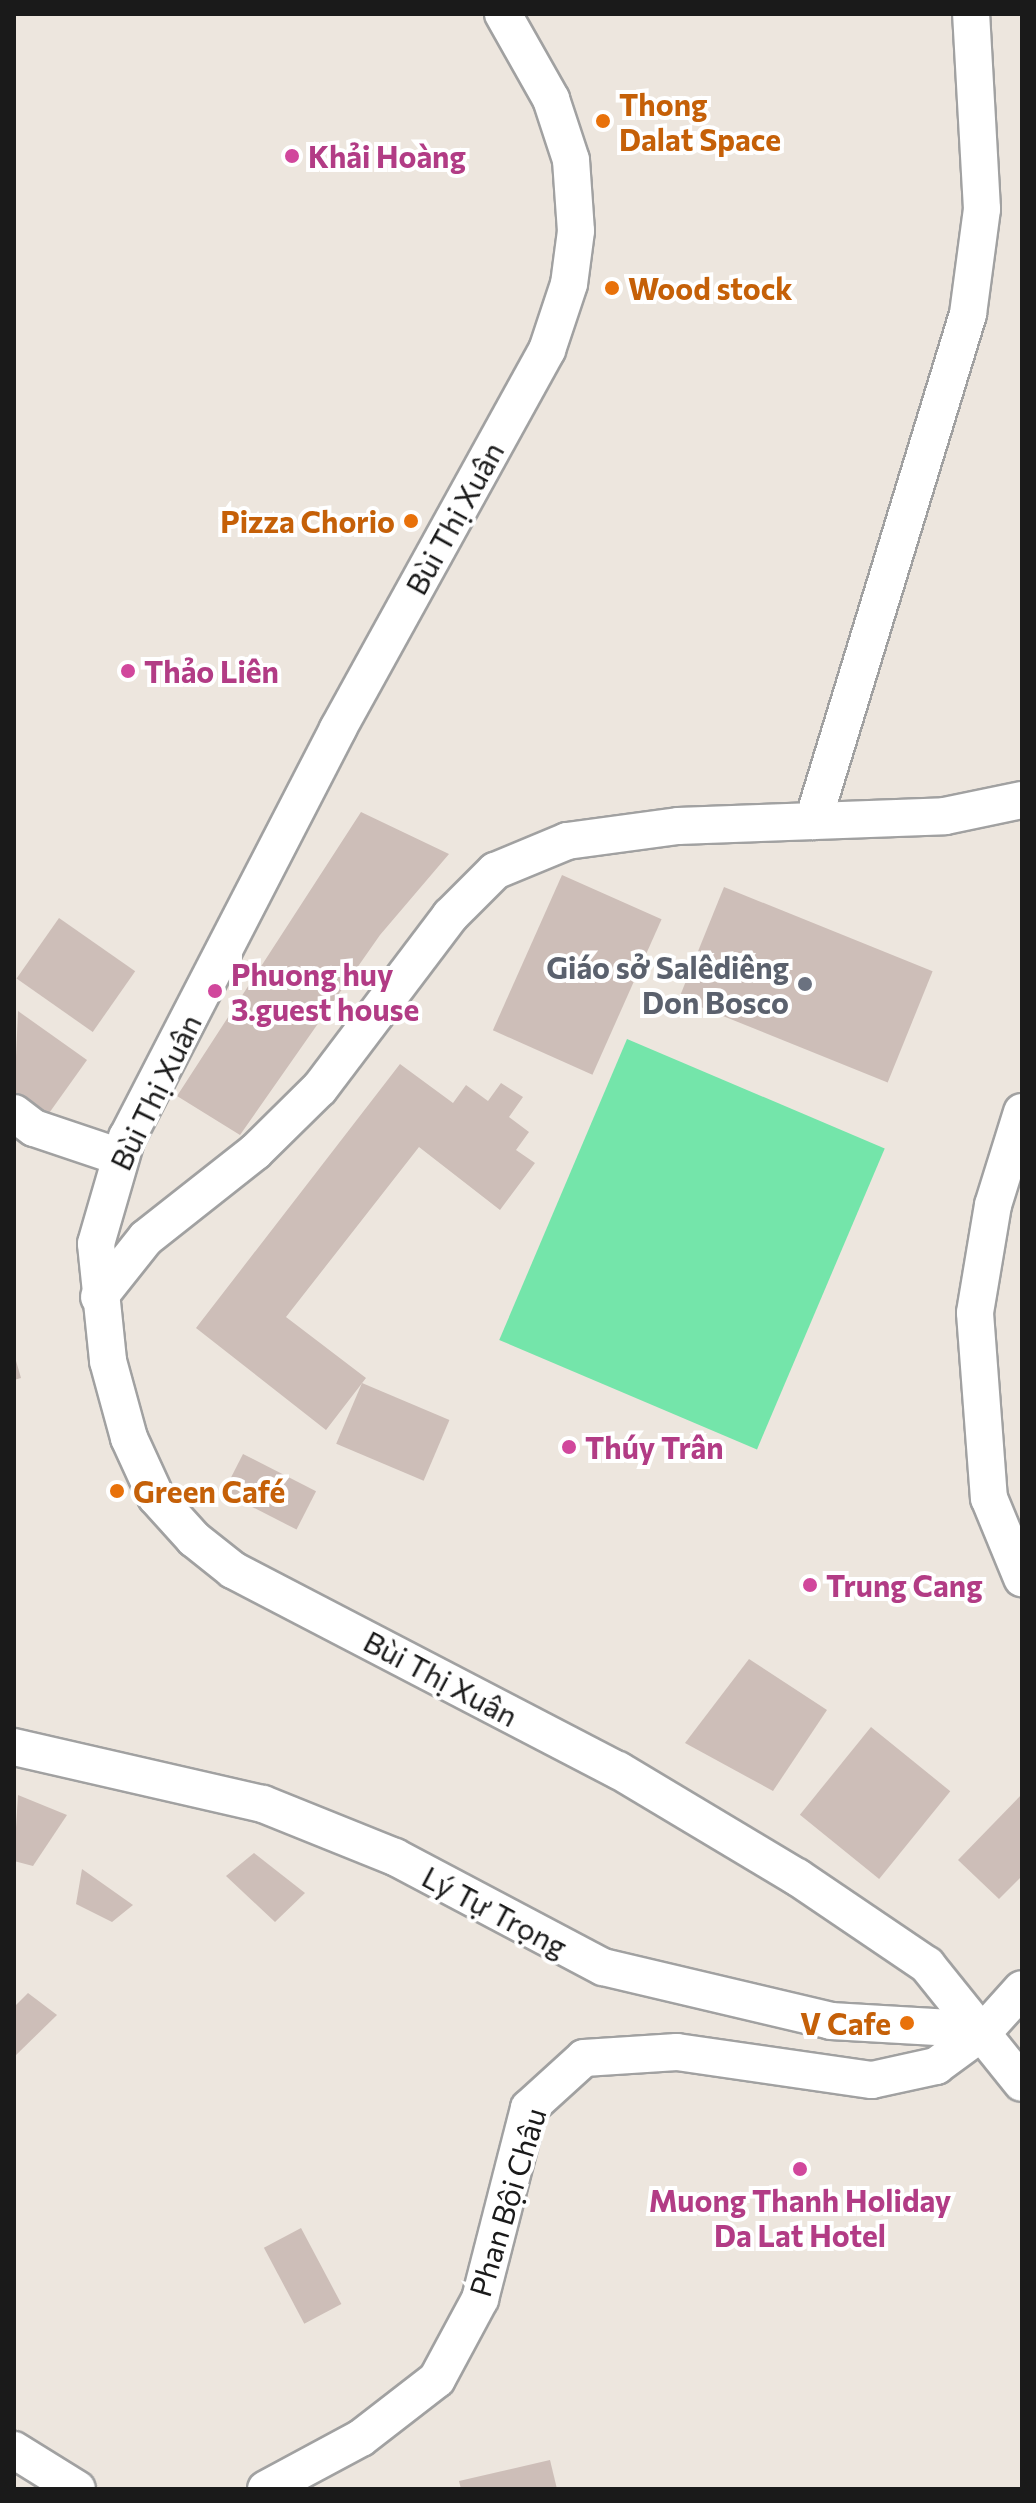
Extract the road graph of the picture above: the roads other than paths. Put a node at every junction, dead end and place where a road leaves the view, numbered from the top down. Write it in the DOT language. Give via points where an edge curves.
graph roads {
  1 [pos="503,14"];
  2 [pos="971,14"];
  3 [pos="1022,800"];
  4 [pos="813,821"];
  5 [pos="1022,1112"];
  6 [pos="24,1120"];
  7 [pos="120,1157"];
  8 [pos="99,1297"];
  9 [pos="1022,1578"];
  10 [pos="14,1747"];
  11 [pos="1022,1989"];
  12 [pos="985,2030"];
  13 [pos="1022,2083"];
  14 [pos="14,2450"];
  15 [pos="77,2489"];
  16 [pos="266,2489"];
  1 -- 7 [label="street, Bùi Thị Xuân" via="551,99 571,160 576,231 547,350 338,729"];
  2 -- 4 [label="street" via="982,209 968,314"];
  3 -- 4 [label="street" via="945,816"];
  4 -- 8 [label="street" via="678,826 567,841 495,871 450,916 320,1088 255,1152 146,1238"];
  5 -- 9 [label="street" via="993,1205 975,1313 989,1498"];
  6 -- 7 [label="street"];
  7 -- 8 [label="street, Bùi Thị Xuân" via="96,1244"];
  8 -- 12 [label="street, Bùi Thị Xuân" via="129,1438 156,1497 194,1539 233,1570 618,1770 797,1877 927,1965"];
  10 -- 12 [label="street, Lý Tự Trọng" via="263,1804 395,1857 603,1967 831,2021"];
  11 -- 12 [label="street, Phan Bội Châu"];
  12 -- 13 [label="street, Bùi Thị Xuân"];
  12 -- 16 [label="street, Phan Bội Châu" via="936,2066 872,2080 677,2052 584,2058 529,2108 480,2299 437,2379 361,2438"];
  14 -- 15 [label="street"];
}
